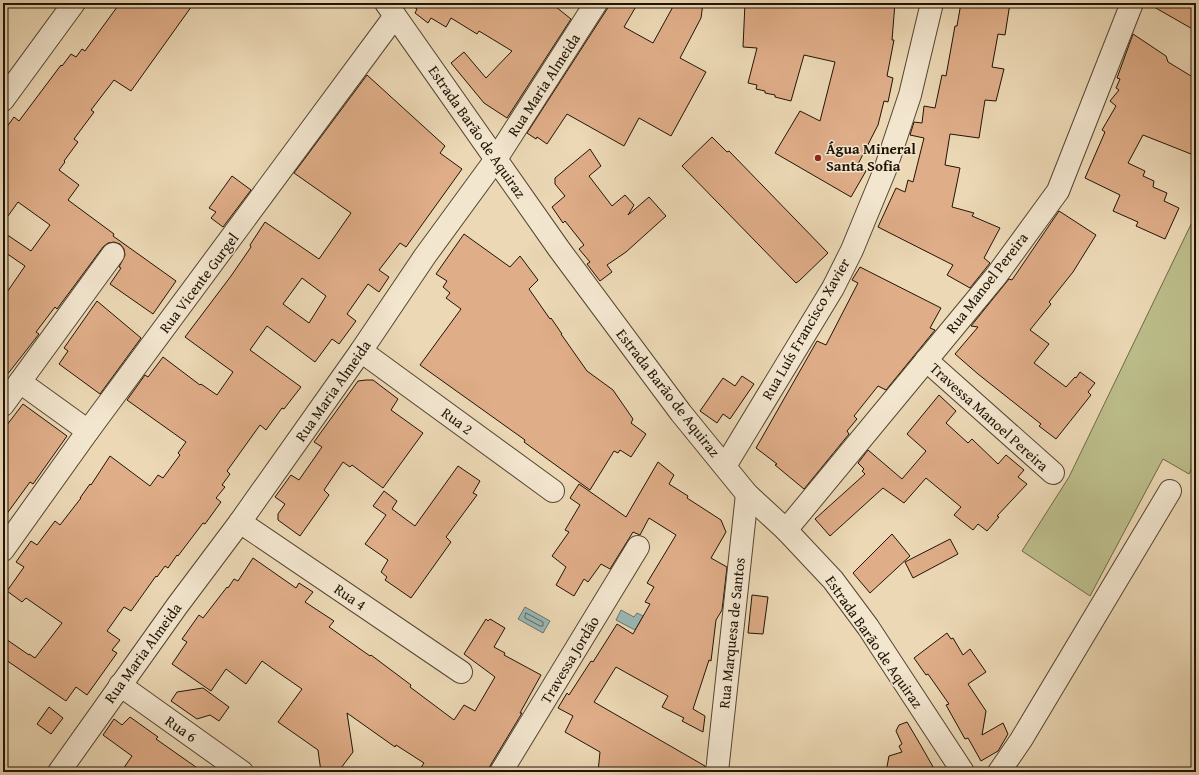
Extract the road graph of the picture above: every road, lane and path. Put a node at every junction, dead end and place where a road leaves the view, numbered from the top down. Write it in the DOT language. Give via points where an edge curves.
graph roads {
  1 [pos="74,3"];
  2 [pos="596,3"];
  3 [pos="932,3"];
  4 [pos="1132,3"];
  5 [pos="390,10"];
  6 [pos="3,100"];
  7 [pos="496,159"];
  8 [pos="113,254"];
  9 [pos="361,351"];
  10 [pos="926,360"];
  11 [pos="20,382"];
  12 [pos="3,405"];
  13 [pos="88,431"];
  14 [pos="725,466"];
  15 [pos="1053,473"];
  16 [pos="554,491"];
  17 [pos="1170,491"];
  18 [pos="747,494"];
  19 [pos="240,522"];
  20 [pos="786,530"];
  21 [pos="638,547"];
  22 [pos="3,550"];
  23 [pos="461,672"];
  24 [pos="120,685"];
  25 [pos="58,772"];
  26 [pos="242,772"];
  27 [pos="501,772"];
  28 [pos="717,772"];
  29 [pos="963,772"];
  30 [pos="999,772"];
  1 -- 6 [label="street"];
  2 -- 7 [label="street, Rua Maria Almeida"];
  3 -- 14 [label="street, Rua Luís Francisco Xavier" via="910,95 885,170 852,250 833,288"];
  4 -- 10 [label="street, Rua Manoel Pereira" via="1058,192 996,276"];
  5 -- 7 [label="street, Estrada Barão de Aquiraz"];
  5 -- 13 [label="street, Rua Vicente Gurgel"];
  7 -- 9 [label="street, Rua Maria Almeida" via="425,256"];
  7 -- 14 [label="street, Estrada Barão de Aquiraz" via="559,249 681,413"];
  8 -- 11 [label="street"];
  9 -- 16 [label="street, Rua 2"];
  9 -- 19 [label="street, Rua Maria Almeida"];
  10 -- 15 [label="street, Travessa Manoel Pereira"];
  10 -- 20 [label="street, Rua Manoel Pereira"];
  11 -- 12 [label="street"];
  11 -- 13 [label="street"];
  13 -- 22 [label="street, Rua Vicente Gurgel"];
  14 -- 18 [label="street, Estrada Barão de Aquiraz"];
  17 -- 30 [label="street" via="1021,740"];
  18 -- 20 [label="street, Estrada Barão de Aquiraz"];
  18 -- 28 [label="street, Rua Marquesa de Santos"];
  19 -- 23 [label="street, Rua 4"];
  19 -- 24 [label="street, Rua Maria Almeida"];
  20 -- 29 [label="street, Estrada Barão de Aquiraz" via="833,580 868,627"];
  21 -- 27 [label="street, Travessa Jordão"];
  24 -- 25 [label="street, Rua Maria Almeida"];
  24 -- 26 [label="street, Rua 6"];
}
